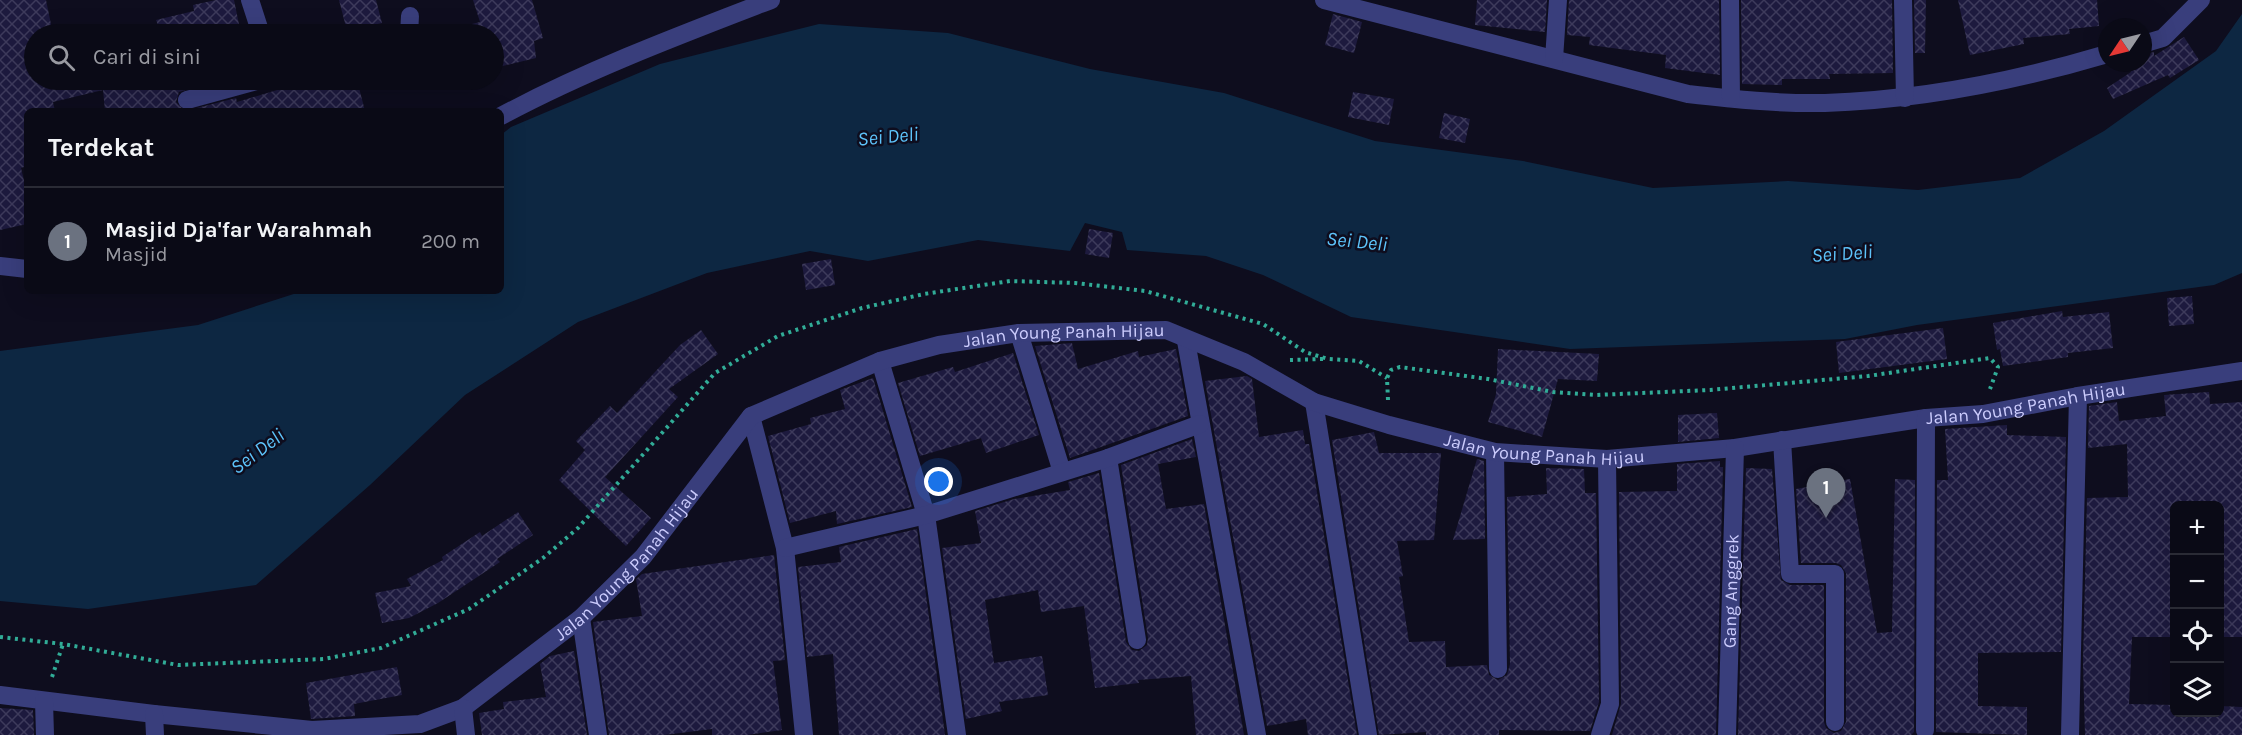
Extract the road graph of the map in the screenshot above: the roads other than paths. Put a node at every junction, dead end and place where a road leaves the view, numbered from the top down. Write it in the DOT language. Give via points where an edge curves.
graph roads {
  1 [pos="250,0"];
  2 [pos="771,0"];
  3 [pos="1324,0"];
  4 [pos="1558,0"];
  5 [pos="1730,0"];
  6 [pos="1903,0"];
  7 [pos="2201,0"];
  8 [pos="410,16"];
  9 [pos="258,24"];
  10 [pos="410,24"];
  11 [pos="2152,41"];
  12 [pos="2098,57"];
  13 [pos="1554,59"];
  14 [pos="224,90"];
  15 [pos="1905,98"];
  16 [pos="1731,99"];
  17 [pos="187,100"];
  18 [pos="504,114"];
  19 [pos="0,267"];
  20 [pos="24,269"];
  21 [pos="1019,333"];
  22 [pos="1186,340"];
  23 [pos="880,361"];
  24 [pos="2242,371"];
  25 [pos="2078,396"];
  26 [pos="1314,402"];
  27 [pos="751,416"];
  28 [pos="1926,418"];
  29 [pos="1200,424"];
  30 [pos="1782,440"];
  31 [pos="1735,448"];
  32 [pos="1496,452"];
  33 [pos="1108,458"];
  34 [pos="1607,459"];
  35 [pos="1062,472"];
  36 [pos="926,514"];
  37 [pos="785,548"];
  38 [pos="581,618"];
  39 [pos="1137,640"];
  40 [pos="1498,669"];
  41 [pos="0,695"];
  42 [pos="44,701"];
  43 [pos="463,708"];
  44 [pos="154,714"];
  45 [pos="1835,722"];
  46 [pos="1925,730"];
  47 [pos="313,733"];
  48 [pos="45,735"];
  49 [pos="154,735"];
  50 [pos="466,735"];
  51 [pos="598,735"];
  52 [pos="804,735"];
  53 [pos="957,735"];
  54 [pos="1257,735"];
  55 [pos="1368,735"];
  56 [pos="1600,735"];
  57 [pos="1726,735"];
  58 [pos="2070,735"];
  1 -- 9 [label="street"];
  2 -- 18 [label="street" via="669,39 539,95"];
  3 -- 13 [label="street"];
  4 -- 13 [label="street"];
  5 -- 16 [label="street"];
  6 -- 15 [label="street"];
  7 -- 11 [label="street" via="2163,38"];
  8 -- 10 [label="street"];
  12 -- 15 [label="street" via="2055,70"];
  13 -- 16 [label="street" via="1688,94"];
  14 -- 17 [label="street"];
  15 -- 16 [label="street" via="1822,103"];
  19 -- 20 [label="street"];
  21 -- 22 [label="street, Jalan Young Panah Hijau" via="1166,330"];
  21 -- 23 [label="street, Jalan Young Panah Hijau" via="939,345"];
  21 -- 35 [label="street"];
  22 -- 26 [label="street, Jalan Young Panah Hijau" via="1244,362"];
  22 -- 29 [label="street"];
  23 -- 27 [label="street, Jalan Young Panah Hijau"];
  23 -- 36 [label="street"];
  24 -- 25 [label="street, Jalan Young Panah Hijau"];
  25 -- 28 [label="street, Jalan Young Panah Hijau" via="1983,414"];
  25 -- 58 [label="street"];
  26 -- 32 [label="street, Jalan Young Panah Hijau"];
  26 -- 55 [label="street"];
  27 -- 37 [label="street"];
  27 -- 38 [label="street, Jalan Young Panah Hijau" via="644,557"];
  28 -- 30 [label="street, Jalan Young Panah Hijau"];
  28 -- 46 [label="street"];
  29 -- 33 [label="street"];
  29 -- 54 [label="street"];
  30 -- 31 [label="street, Jalan Young Panah Hijau"];
  30 -- 45 [label="street" via="1790,574 1835,573"];
  31 -- 34 [label="street, Jalan Young Panah Hijau"];
  31 -- 57 [label="street, Gang Anggrek"];
  32 -- 34 [label="street, Jalan Young Panah Hijau"];
  32 -- 40 [label="street"];
  33 -- 35 [label="street"];
  33 -- 39 [label="street"];
  34 -- 56 [label="street" via="1610,704"];
  35 -- 36 [label="street"];
  36 -- 37 [label="street"];
  36 -- 53 [label="street"];
  37 -- 52 [label="street"];
  38 -- 43 [label="street, Jalan Young Panah Hijau"];
  38 -- 51 [label="street"];
  41 -- 42 [label="street, Jalan Young Panah Hijau"];
  42 -- 44 [label="street, Jalan Young Panah Hijau"];
  42 -- 48 [label="street"];
  43 -- 47 [label="street, Jalan Young Panah Hijau" via="420,724"];
  43 -- 50 [label="street"];
  44 -- 47 [label="street, Jalan Young Panah Hijau"];
  44 -- 49 [label="street"];
}
